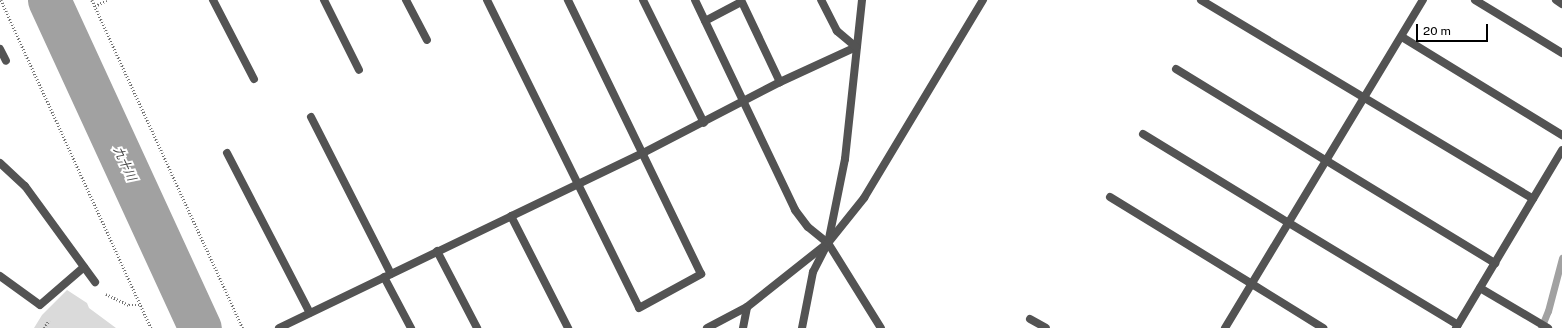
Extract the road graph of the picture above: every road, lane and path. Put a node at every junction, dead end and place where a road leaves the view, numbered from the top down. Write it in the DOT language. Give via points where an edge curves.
graph roads {
  1 [pos="2,0"];
  2 [pos="92,0"];
  3 [pos="107,0"];
  4 [pos="213,0"];
  5 [pos="324,0"];
  6 [pos="406,0"];
  7 [pos="487,0"];
  8 [pos="568,0"];
  9 [pos="643,0"];
  10 [pos="695,0"];
  11 [pos="821,0"];
  12 [pos="862,0"];
  13 [pos="983,0"];
  14 [pos="1201,0"];
  15 [pos="1423,0"];
  16 [pos="1475,0"];
  17 [pos="1556,0"];
  18 [pos="741,1"];
  19 [pos="1562,4"];
  20 [pos="95,6"];
  21 [pos="705,21"];
  22 [pos="1402,37"];
  23 [pos="427,40"];
  24 [pos="856,47"];
  25 [pos="0,49"];
  26 [pos="1562,52"];
  27 [pos="6,61"];
  28 [pos="1176,69"];
  29 [pos="359,70"];
  30 [pos="254,79"];
  31 [pos="780,82"];
  32 [pos="1364,99"];
  33 [pos="745,102"];
  34 [pos="311,118"];
  35 [pos="704,123"];
  36 [pos="1143,134"];
  37 [pos="1562,135"];
  38 [pos="1562,150"];
  39 [pos="227,153"];
  40 [pos="643,153"];
  41 [pos="1327,161"];
  42 [pos="0,163"];
  43 [pos="578,184"];
  44 [pos="1110,198"];
  45 [pos="1533,199"];
  46 [pos="511,216"];
  47 [pos="1289,223"];
  48 [pos="828,243"];
  49 [pos="437,251"];
  50 [pos="1495,263"];
  51 [pos="84,267"];
  52 [pos="388,275"];
  53 [pos="0,276"];
  54 [pos="95,282"];
  55 [pos="1252,284"];
  56 [pos="1480,288"];
  57 [pos="141,305"];
  58 [pos="747,307"];
  59 [pos="310,313"];
  60 [pos="1030,319"];
  61 [pos="1457,326"];
  62 [pos="151,328"];
  63 [pos="243,328"];
  64 [pos="279,328"];
  65 [pos="411,328"];
  66 [pos="477,328"];
  67 [pos="568,328"];
  68 [pos="707,328"];
  69 [pos="743,328"];
  70 [pos="802,328"];
  71 [pos="881,328"];
  72 [pos="1046,328"];
  73 [pos="1225,328"];
  74 [pos="1323,328"];
  75 [pos="1548,328"];
  1 -- 57 [label="path"];
  2 -- 20 [label="path"];
  3 -- 20 [label="path"];
  4 -- 30 [label="street"];
  5 -- 29 [label="street"];
  6 -- 23 [label="street"];
  7 -- 43 [label="street"];
  8 -- 40 [label="street"];
  9 -- 35 [label="street"];
  10 -- 21 [label="street"];
  11 -- 24 [label="street" via="837,30"];
  12 -- 24 [label="street"];
  13 -- 48 [label="street" via="864,198"];
  14 -- 32 [label="street"];
  15 -- 22 [label="street"];
  16 -- 26 [label="street"];
  17 -- 19 [label="street"];
  18 -- 21 [label="street"];
  18 -- 31 [label="street"];
  20 -- 63 [label="path"];
  21 -- 33 [label="street"];
  22 -- 32 [label="street"];
  22 -- 37 [label="street"];
  24 -- 31 [label="street"];
  24 -- 48 [label="street" via="845,159"];
  25 -- 27 [label="street"];
  28 -- 41 [label="street"];
  31 -- 33 [label="street"];
  32 -- 41 [label="street"];
  32 -- 45 [label="street"];
  33 -- 35 [label="street"];
  33 -- 48 [label="street" via="795,210 808,227"];
  34 -- 52 [label="street"];
  35 -- 40 [label="street"];
  36 -- 47 [label="street"];
  38 -- 45 [label="street"];
  39 -- 59 [label="street"];
  40 -- 43 [label="street"];
  40 -- 43 [label="street" via="701,274 639,308"];
  41 -- 47 [label="street"];
  41 -- 50 [label="street"];
  42 -- 51 [label="street" via="25,186"];
  43 -- 46 [label="street"];
  44 -- 55 [label="street"];
  45 -- 50 [label="street"];
  46 -- 49 [label="street"];
  46 -- 67 [label="street"];
  47 -- 55 [label="street"];
  47 -- 61 [label="street"];
  48 -- 58 [label="street"];
  48 -- 70 [label="street" via="813,272"];
  48 -- 71 [label="street"];
  49 -- 52 [label="street"];
  49 -- 66 [label="street"];
  50 -- 56 [label="street"];
  51 -- 53 [label="street" via="40,304"];
  51 -- 54 [label="street"];
  52 -- 59 [label="street"];
  52 -- 65 [label="street"];
  54 -- 57 [label="path" via="106,294 120,302"];
  55 -- 73 [label="street"];
  55 -- 74 [label="street"];
  56 -- 61 [label="street"];
  56 -- 75 [label="street"];
  57 -- 62 [label="path"];
  58 -- 68 [label="street"];
  58 -- 69 [label="street"];
  59 -- 64 [label="street"];
  60 -- 72 [label="street"];
}
